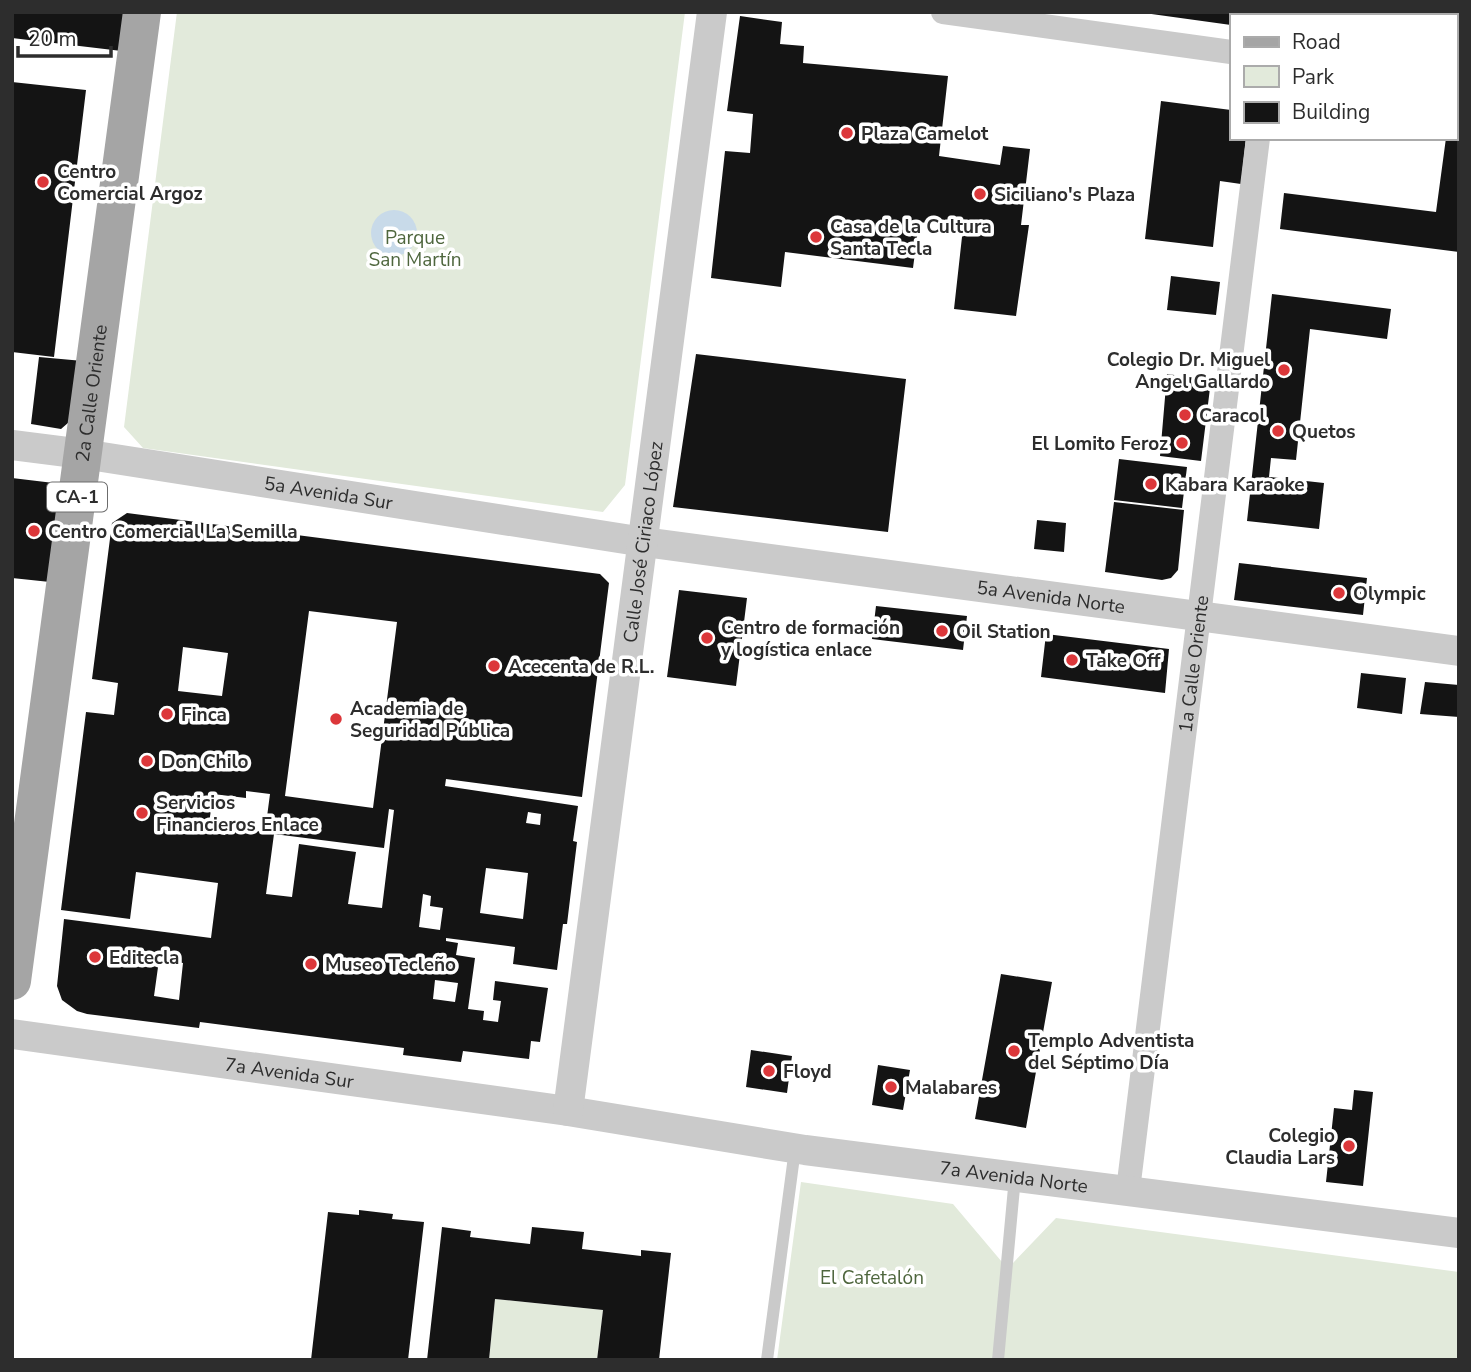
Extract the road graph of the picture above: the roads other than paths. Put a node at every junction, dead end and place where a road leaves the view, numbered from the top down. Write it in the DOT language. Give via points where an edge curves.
graph roads {
  1 [pos="142,12"];
  2 [pos="712,12"];
  3 [pos="943,12"];
  4 [pos="1230,52"];
  5 [pos="1258,140"];
  6 [pos="12,444"];
  7 [pos="83,454"];
  8 [pos="644,542"];
  9 [pos="1199,617"];
  10 [pos="1459,651"];
  11 [pos="12,981"];
  12 [pos="12,1034"];
  13 [pos="568,1111"];
  14 [pos="795,1148"];
  15 [pos="1015,1176"];
  16 [pos="1128,1190"];
  17 [pos="1459,1233"];
  18 [pos="767,1360"];
  19 [pos="998,1360"];
  1 -- 7 [label="main road, 2a Calle Oriente / CA-1"];
  2 -- 8 [label="street, Calle José Ciriaco López"];
  3 -- 4 [label="street"];
  5 -- 9 [label="street, 1a Calle Oriente"];
  6 -- 7 [label="street, 5a Avenida Sur"];
  7 -- 8 [label="street, 5a Avenida Sur"];
  7 -- 11 [label="main road, 2a Calle Oriente / CA-1"];
  8 -- 9 [label="street, 5a Avenida Norte"];
  8 -- 13 [label="street, Calle José Ciriaco López"];
  9 -- 10 [label="street, 5a Avenida Norte"];
  9 -- 16 [label="street, 1a Calle Oriente"];
  12 -- 13 [label="street, 7a Avenida Sur"];
  13 -- 14 [label="street, 7a Avenida Norte"];
  14 -- 15 [label="street, 7a Avenida Norte"];
  14 -- 18 [label="lane"];
  15 -- 16 [label="street, 7a Avenida Norte"];
  15 -- 19 [label="lane"];
  16 -- 17 [label="street, 7a Avenida Norte"];
}
